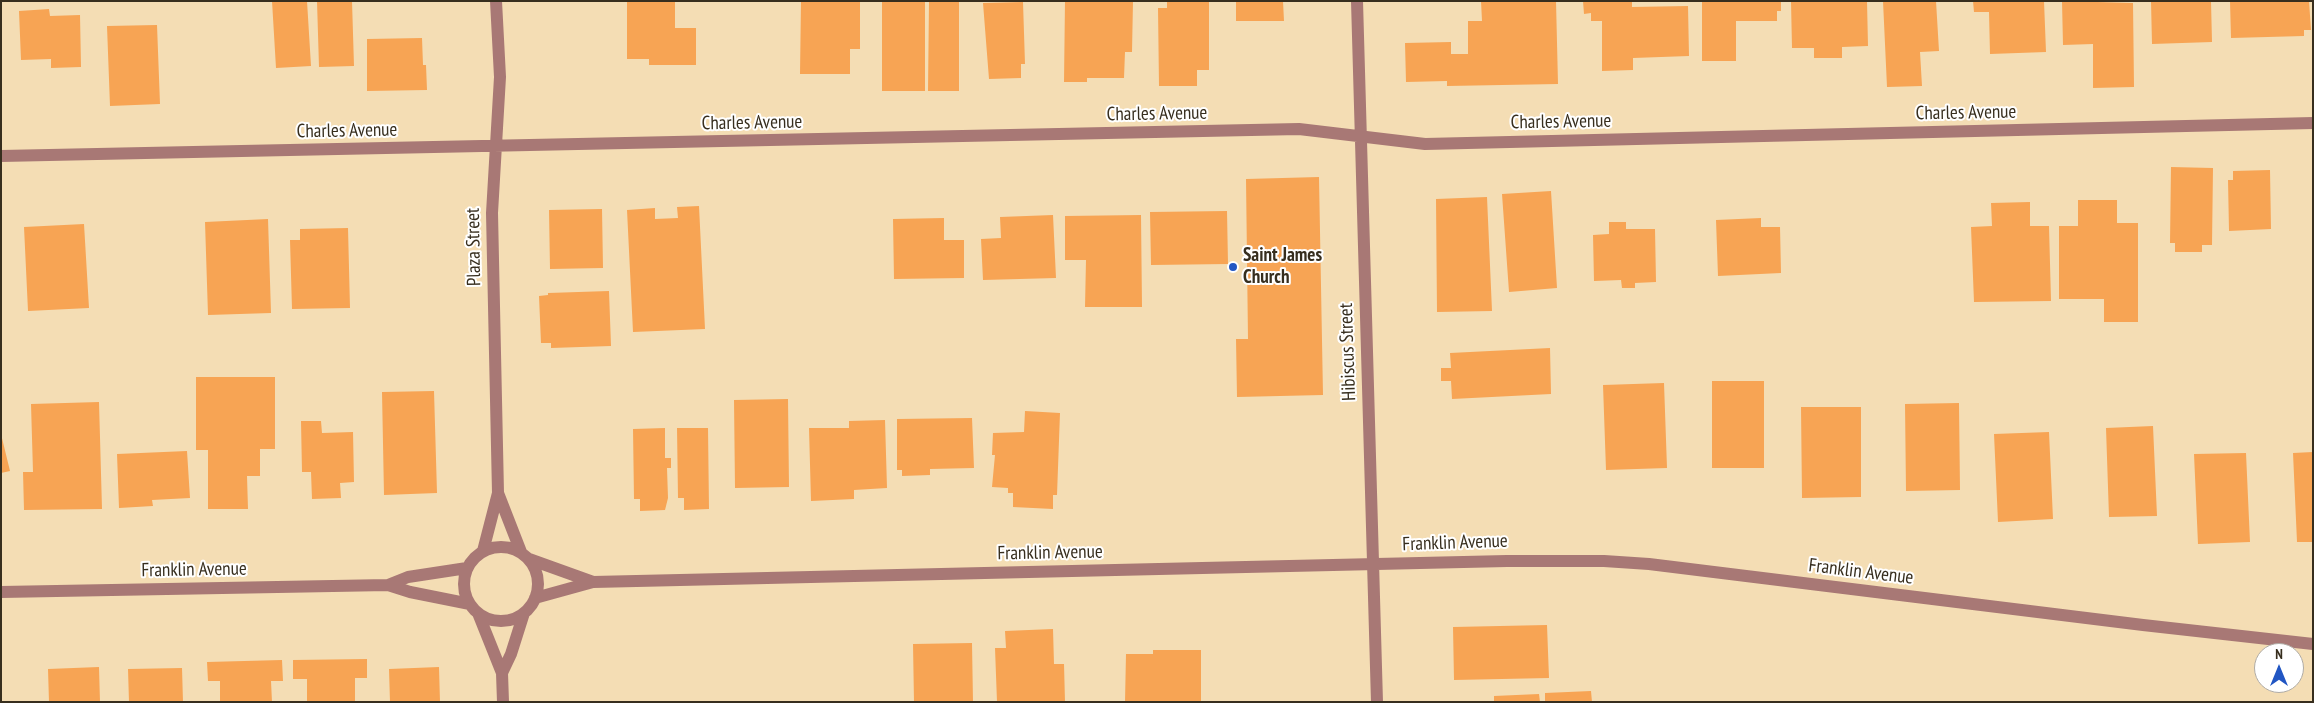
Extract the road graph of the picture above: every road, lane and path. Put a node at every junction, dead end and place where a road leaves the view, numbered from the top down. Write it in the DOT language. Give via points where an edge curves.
graph roads {
  1 [pos="496,1"];
  2 [pos="1356,1"];
  3 [pos="2313,124"];
  4 [pos="1360,138"];
  5 [pos="494,147"];
  6 [pos="1,156"];
  7 [pos="498,493"];
  8 [pos="483,551"];
  9 [pos="525,556"];
  10 [pos="1373,564"];
  11 [pos="467,568"];
  12 [pos="593,582"];
  13 [pos="388,585"];
  14 [pos="1,592"];
  15 [pos="535,598"];
  16 [pos="474,609"];
  17 [pos="524,613"];
  18 [pos="2313,644"];
  19 [pos="502,673"];
  20 [pos="503,702"];
  21 [pos="1377,702"];
  1 -- 5 [label="street, Plaza Street" via="500,77"];
  2 -- 4 [label="street, Hibiscus Street"];
  3 -- 4 [label="street, Charles Avenue" via="1425,144"];
  4 -- 5 [label="street, Charles Avenue" via="1298,130"];
  4 -- 10 [label="street, Hibiscus Street"];
  5 -- 6 [label="street, Charles Avenue"];
  5 -- 7 [label="street, Plaza Street" via="492,213"];
  7 -- 8 [label="street, Plaza Street"];
  7 -- 9 [label="street, Plaza Street"];
  8 -- 9 [label="street" via="502,547"];
  8 -- 11 [label="street"];
  9 -- 12 [label="street, Franklin Avenue"];
  9 -- 15 [label="street" via="538,578"];
  10 -- 12 [label="street, Franklin Avenue"];
  10 -- 18 [label="street, Franklin Avenue" via="1563,560 1649,564"];
  10 -- 21 [label="street, Hibiscus Street"];
  11 -- 13 [label="street, Franklin Avenue" via="408,577"];
  11 -- 16 [label="street" via="464,592"];
  12 -- 15 [label="street, Franklin Avenue"];
  13 -- 14 [label="street, Franklin Avenue"];
  13 -- 16 [label="street, Franklin Avenue"];
  15 -- 17 [label="street"];
  16 -- 17 [label="street" via="489,619 501,621"];
  16 -- 19 [label="street"];
  17 -- 19 [label="street"];
  19 -- 20 [label="street"];
}
